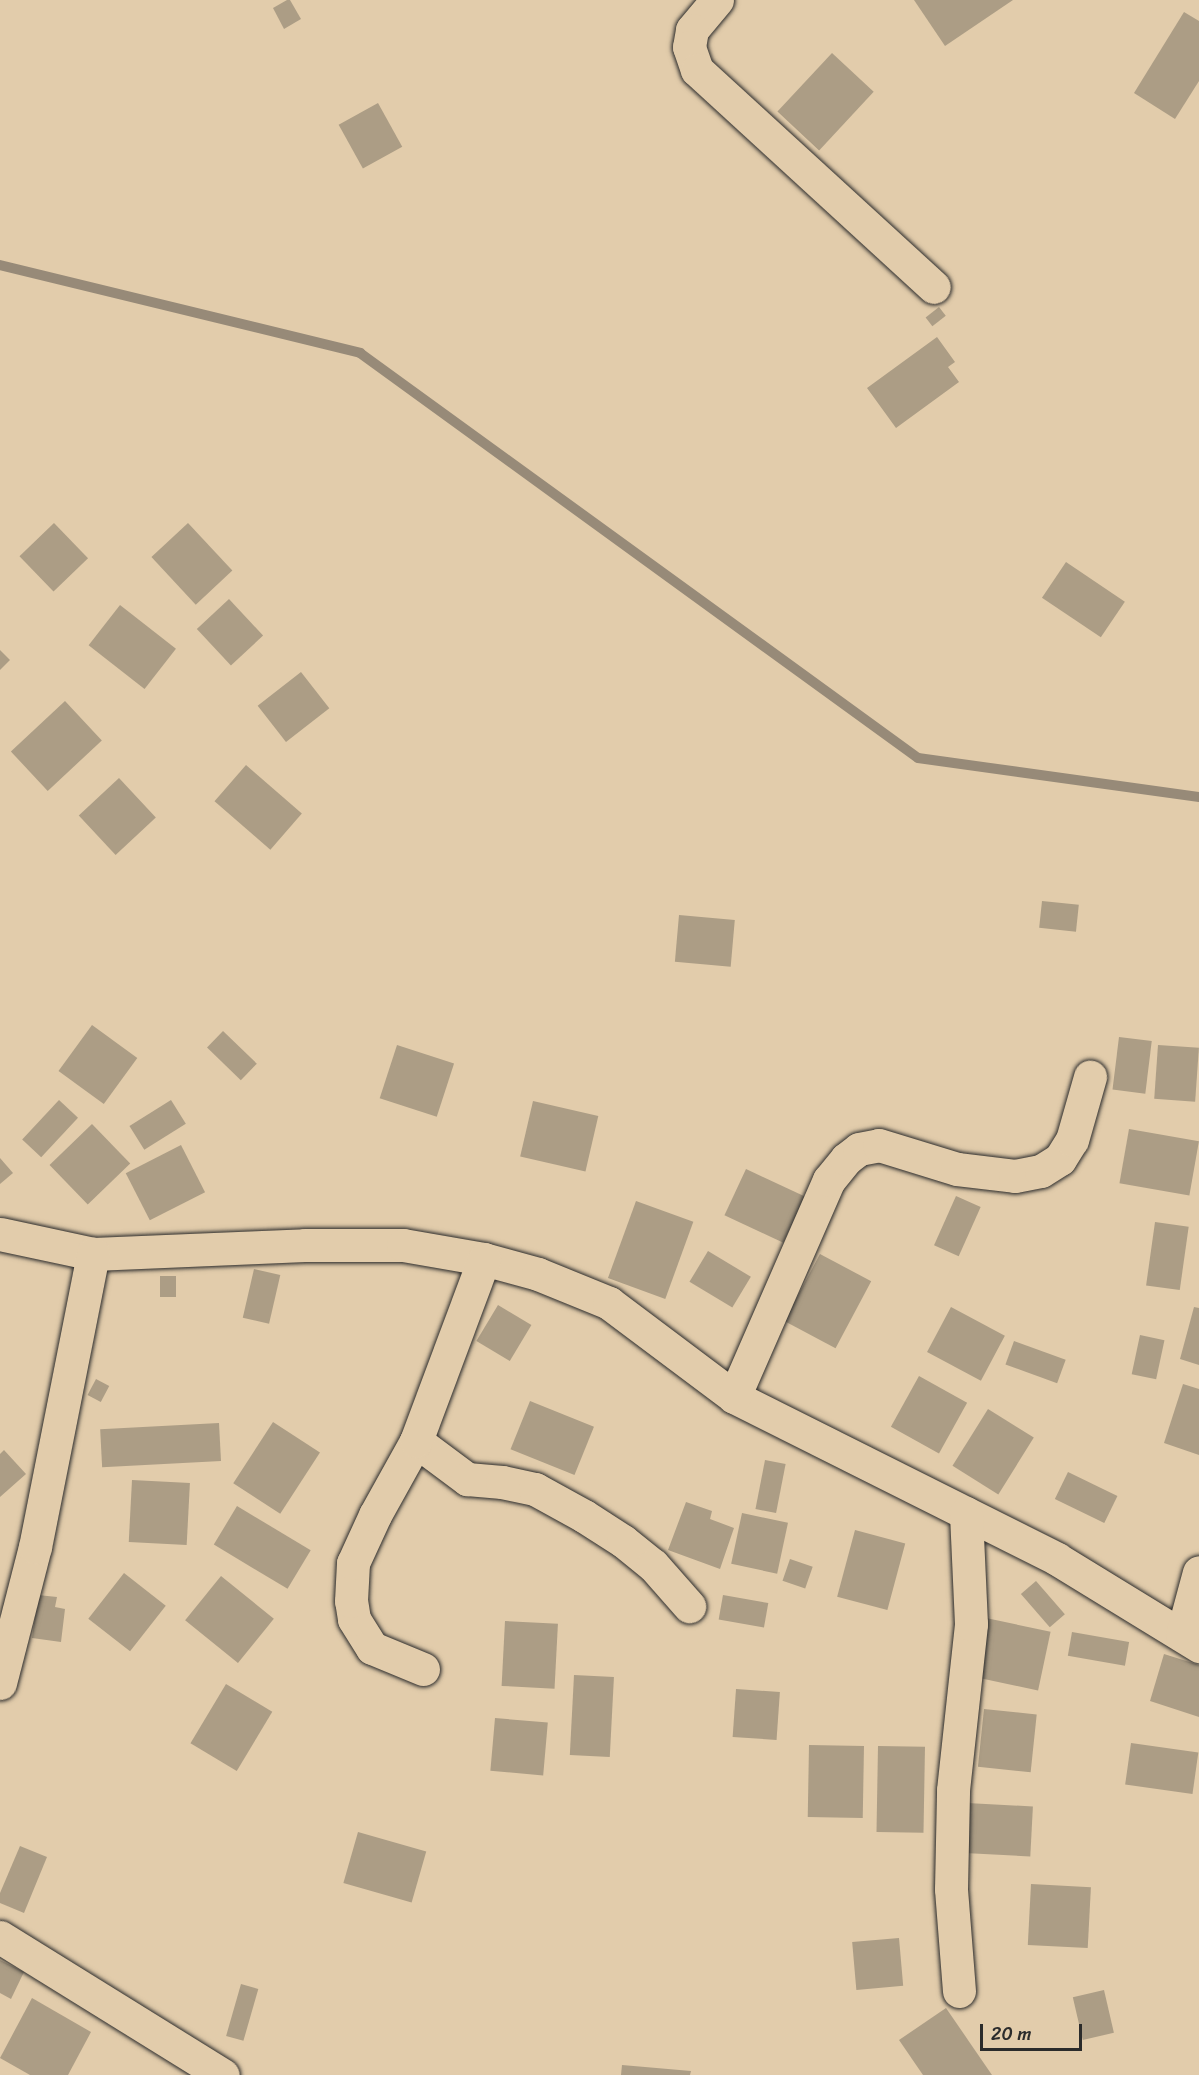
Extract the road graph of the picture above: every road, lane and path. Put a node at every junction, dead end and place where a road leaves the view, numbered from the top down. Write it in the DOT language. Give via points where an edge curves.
graph roads {
  1 [pos="717,0"];
  2 [pos="934,287"];
  3 [pos="1090,1077"];
  4 [pos="0,1234"];
  5 [pos="93,1254"];
  6 [pos="484,1259"];
  7 [pos="734,1397"];
  8 [pos="416,1441"];
  9 [pos="966,1514"];
  10 [pos="1199,1572"];
  11 [pos="688,1606"];
  12 [pos="1190,1640"];
  13 [pos="423,1669"];
  14 [pos="0,1683"];
  15 [pos="0,1937"];
  16 [pos="959,1990"];
  17 [pos="223,2075"];
  1 -- 2 [label="street" via="692,30 689,47 698,70"];
  3 -- 7 [label="street" via="1072,1140 1060,1159 1041,1171 1015,1176 957,1169 879,1144 859,1149 846,1159 829,1180"];
  4 -- 5 [label="street"];
  5 -- 6 [label="street" via="403,1245"];
  5 -- 14 [label="street" via="35,1547"];
  6 -- 7 [label="street" via="538,1274 609,1303"];
  6 -- 8 [label="street"];
  7 -- 9 [label="street"];
  8 -- 11 [label="street" via="467,1479 535,1489 584,1516 653,1565"];
  8 -- 13 [label="street" via="353,1563 351,1601 354,1619 372,1648"];
  9 -- 12 [label="street" via="1057,1559"];
  9 -- 16 [label="street" via="971,1624 954,1790 951,1889"];
  10 -- 12 [label="street"];
  15 -- 17 [label="street"];
}
